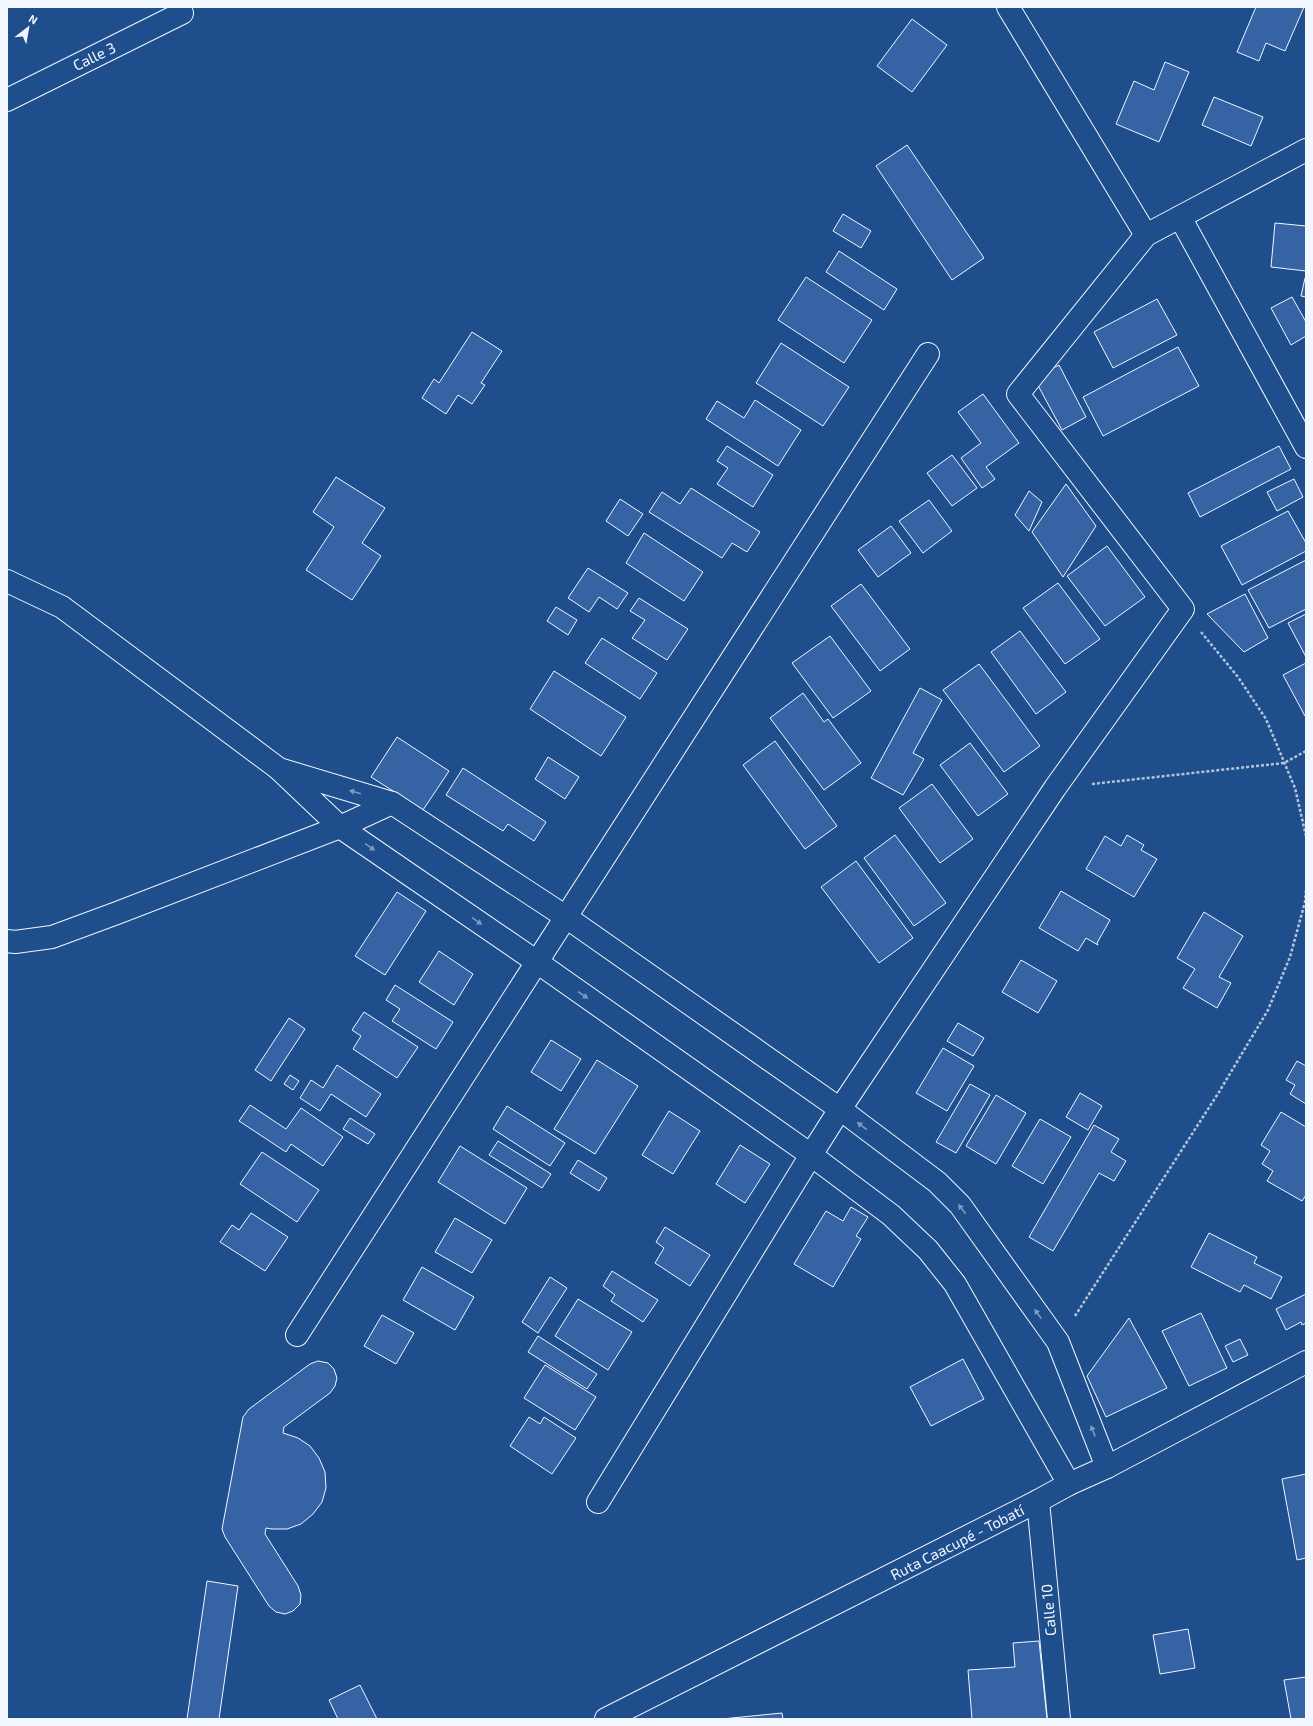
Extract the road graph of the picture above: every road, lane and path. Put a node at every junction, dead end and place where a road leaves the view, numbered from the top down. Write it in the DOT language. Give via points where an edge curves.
graph roads {
  1 [pos="1008,7"];
  2 [pos="182,13"];
  3 [pos="7,100"];
  4 [pos="1306,150"];
  5 [pos="1180,217"];
  6 [pos="1146,235"];
  7 [pos="928,354"];
  8 [pos="1306,447"];
  9 [pos="7,581"];
  10 [pos="1183,609"];
  11 [pos="1306,751"];
  12 [pos="1284,763"];
  13 [pos="278,769"];
  14 [pos="1055,788"];
  15 [pos="392,803"];
  16 [pos="340,827"];
  17 [pos="1306,836"];
  18 [pos="1306,890"];
  19 [pos="566,917"];
  20 [pos="7,941"];
  21 [pos="537,962"];
  22 [pos="840,1109"];
  23 [pos="811,1155"];
  24 [pos="297,1335"];
  25 [pos="1058,1342"];
  26 [pos="1306,1362"];
  27 [pos="1108,1467"];
  28 [pos="1069,1484"];
  29 [pos="1038,1501"];
  30 [pos="598,1502"];
  31 [pos="611,1718"];
  32 [pos="1058,1719"];
  1 -- 6 [label="street"];
  2 -- 3 [label="street, Calle 3"];
  4 -- 5 [label="street"];
  5 -- 6 [label="street"];
  5 -- 8 [label="street"];
  6 -- 10 [label="street" via="1018,394"];
  7 -- 19 [label="street"];
  9 -- 13 [label="street" via="62,607"];
  10 -- 12 [label="path" via="1238,676 1266,719"];
  10 -- 14 [label="street"];
  11 -- 12 [label="path"];
  12 -- 14 [label="path"];
  12 -- 17 [label="path" via="1295,788"];
  15 -- 13 [label="street, one-way"];
  13 -- 16 [label="street"];
  14 -- 22 [label="street"];
  15 -- 16 [label="street"];
  15 -- 19 [label="street"];
  16 -- 20 [label="street" via="52,937"];
  16 -- 21 [label="street, one-way"];
  18 -- 25 [label="path" via="1290,957 1268,1010 1219,1092"];
  19 -- 21 [label="street"];
  19 -- 22 [label="street"];
  21 -- 23 [label="street, one-way"];
  21 -- 24 [label="street"];
  22 -- 23 [label="street"];
  25 -- 22 [label="street, one-way" via="960,1205 937,1182"];
  23 -- 28 [label="street" via="891,1215 928,1250 955,1284"];
  23 -- 30 [label="street"];
  27 -- 25 [label="street, one-way"];
  26 -- 27 [label="street, Ruta Caacupé - Tobatí"];
  27 -- 28 [label="street, Ruta Caacupé - Tobatí"];
  28 -- 29 [label="street, Ruta Caacupé - Tobatí"];
  29 -- 31 [label="street, Ruta Caacupé - Tobatí"];
  29 -- 32 [label="street, Calle 10"];
}
